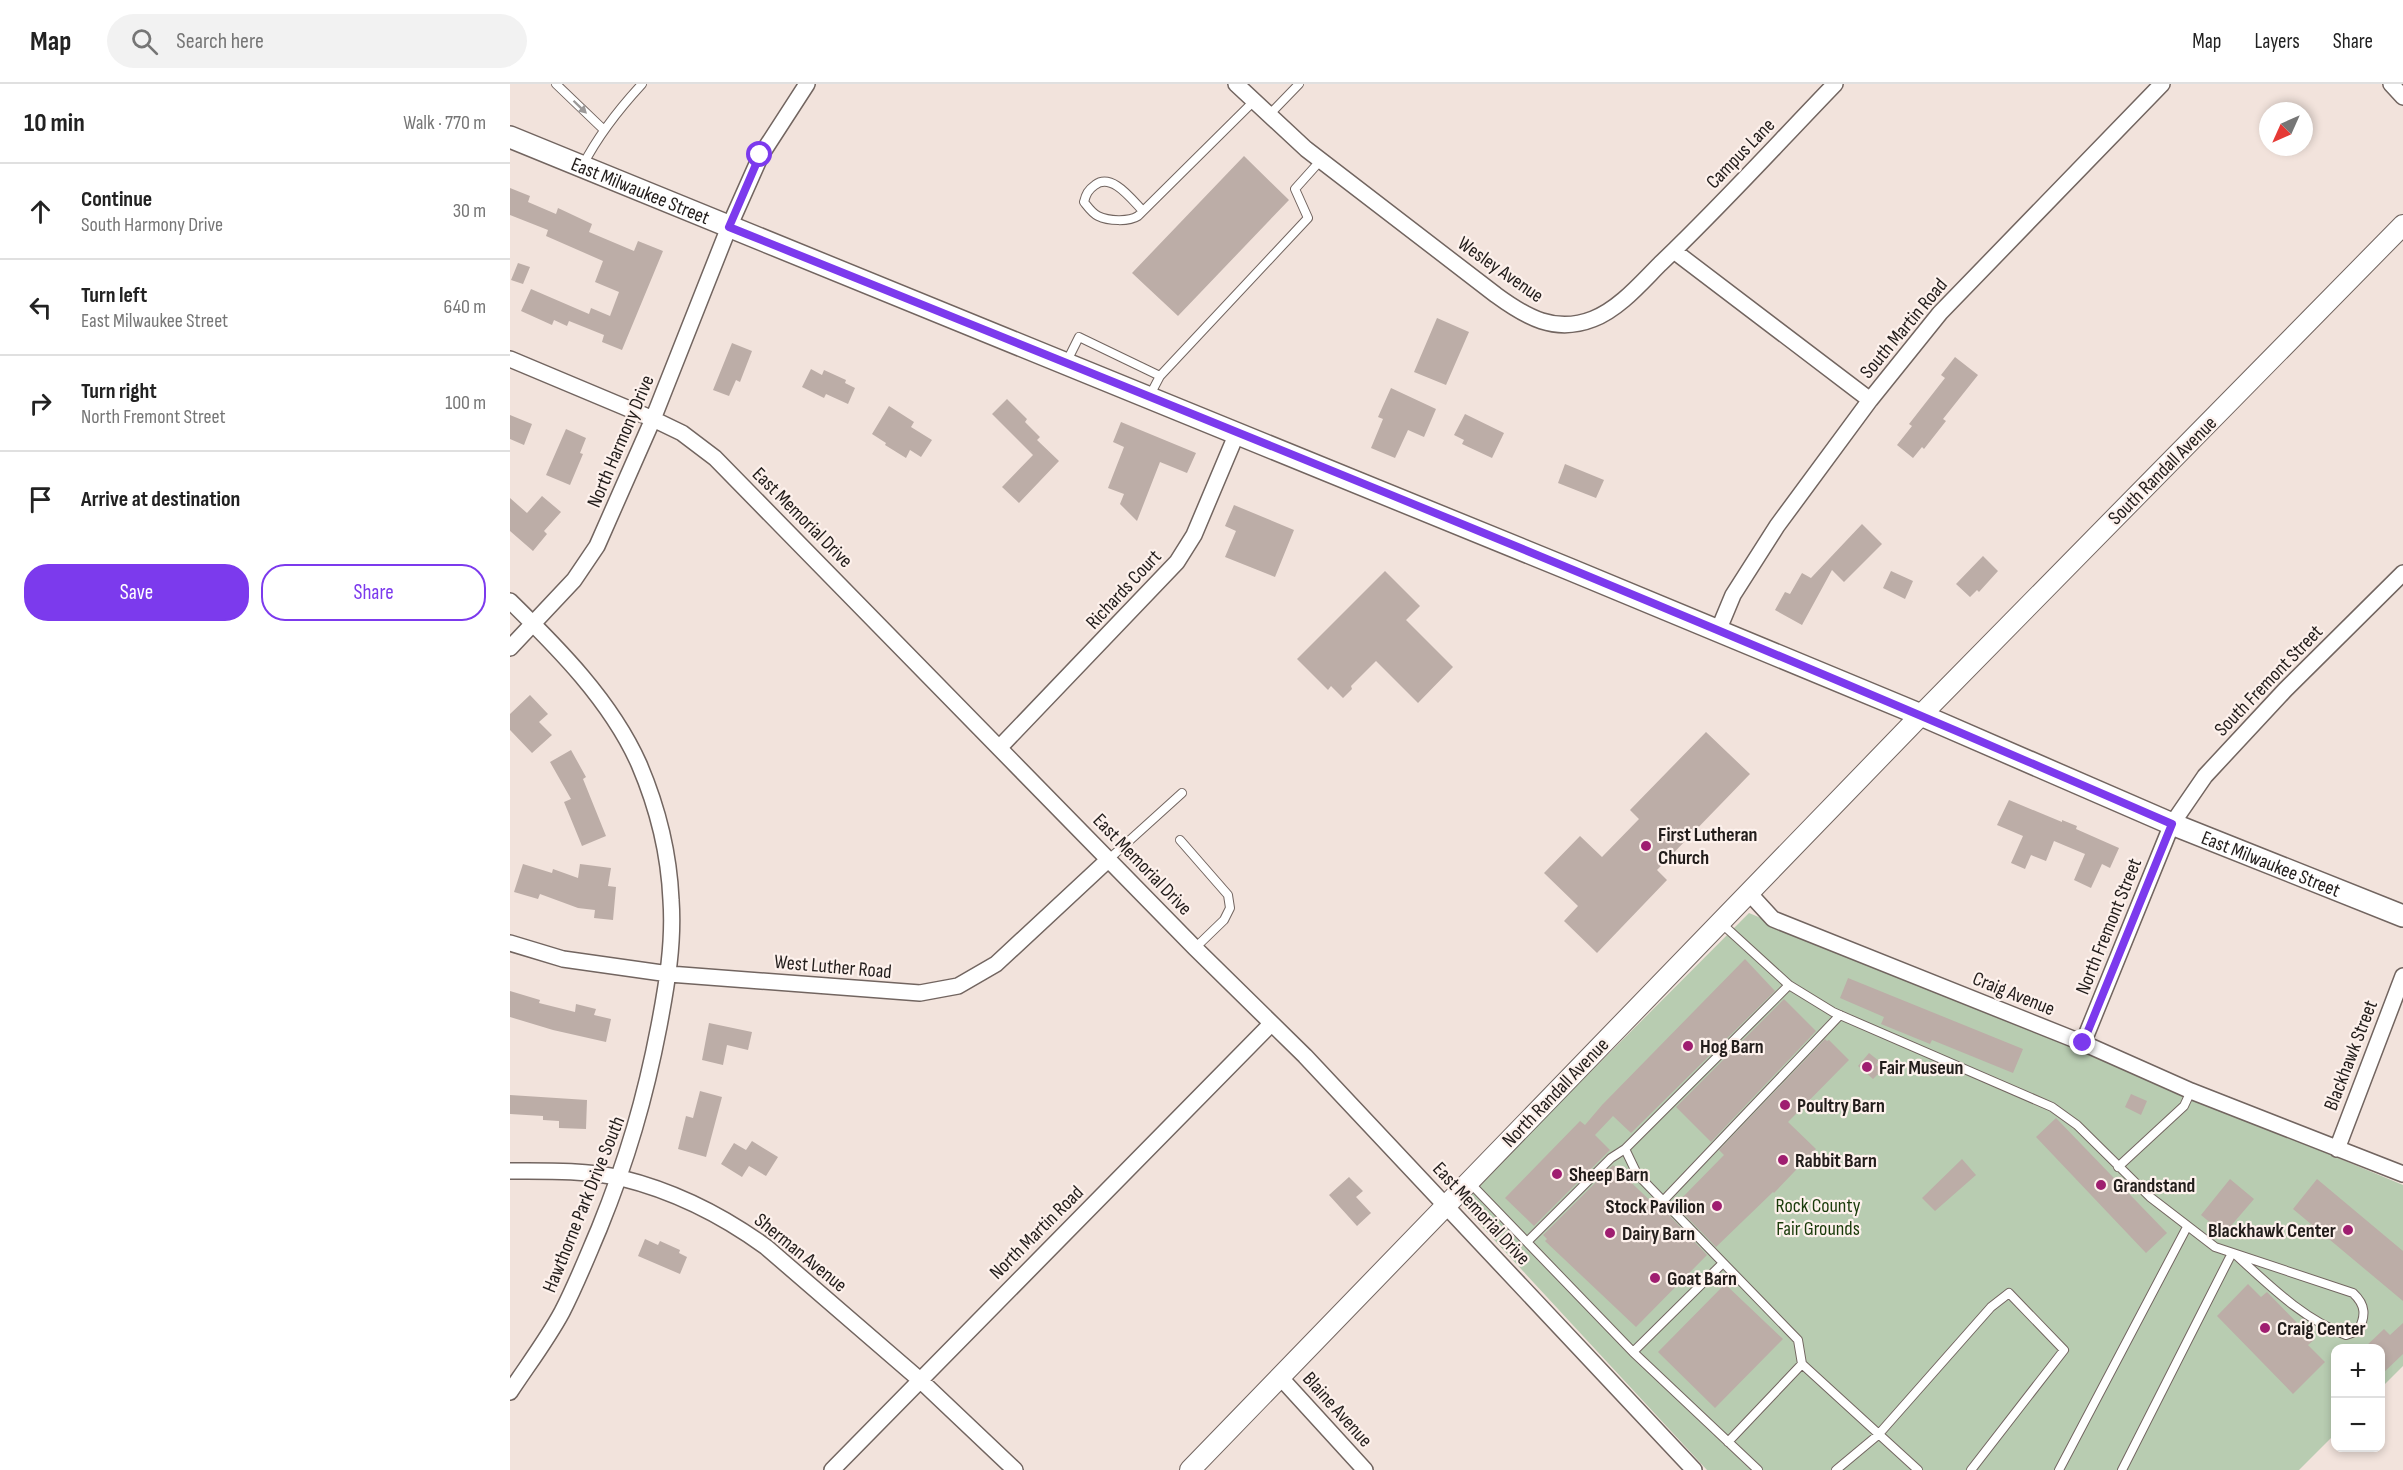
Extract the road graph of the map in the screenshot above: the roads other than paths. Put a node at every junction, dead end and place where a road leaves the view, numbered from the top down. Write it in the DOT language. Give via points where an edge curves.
graph roads {
  1 [pos="556,84"];
  2 [pos="642,84"];
  3 [pos="807,84"];
  4 [pos="1236,84"];
  5 [pos="1299,84"];
  6 [pos="1835,84"];
  7 [pos="2162,84"];
  8 [pos="2391,84"];
  9 [pos="2403,97"];
  10 [pos="1254,101"];
  11 [pos="1269,115"];
  12 [pos="603,129"];
  13 [pos="510,137"];
  14 [pos="1321,160"];
  15 [pos="583,167"];
  16 [pos="1143,211"];
  17 [pos="2403,225"];
  18 [pos="729,227"];
  19 [pos="1674,251"];
  20 [pos="510,359"];
  21 [pos="1066,364"];
  22 [pos="1160,376"];
  23 [pos="1149,398"];
  24 [pos="1870,400"];
  25 [pos="653,419"];
  26 [pos="1237,433"];
  27 [pos="2403,573"];
  28 [pos="510,601"];
  29 [pos="533,624"];
  30 [pos="1718,631"];
  31 [pos="510,648"];
  32 [pos="1921,715"];
  33 [pos="1000,747"];
  34 [pos="1182,793"];
  35 [pos="2172,824"];
  36 [pos="1180,840"];
  37 [pos="1109,859"];
  38 [pos="1750,894"];
  39 [pos="2403,916"];
  40 [pos="1721,923"];
  41 [pos="510,943"];
  42 [pos="1196,948"];
  43 [pos="669,974"];
  44 [pos="2403,976"];
  45 [pos="1789,985"];
  46 [pos="1840,1015"];
  47 [pos="1271,1024"];
  48 [pos="2083,1043"];
  49 [pos="2191,1091"];
  50 [pos="1625,1149"];
  51 [pos="2337,1149"];
  52 [pos="2118,1167"];
  53 [pos="510,1171"];
  54 [pos="2403,1174"];
  55 [pos="620,1178"];
  56 [pos="1468,1181"];
  57 [pos="1663,1201"];
  58 [pos="1445,1205"];
  59 [pos="2187,1227"];
  60 [pos="1527,1242"];
  61 [pos="2234,1254"];
  62 [pos="1723,1263"];
  63 [pos="1633,1352"];
  64 [pos="1802,1364"];
  65 [pos="1280,1377"];
  66 [pos="920,1380"];
  67 [pos="510,1392"];
  68 [pos="1878,1435"];
  69 [pos="1728,1442"];
  70 [pos="832,1470"];
  71 [pos="1015,1470"];
  72 [pos="1190,1470"];
  73 [pos="1365,1470"];
  74 [pos="1694,1470"];
  75 [pos="1758,1470"];
  76 [pos="1836,1470"];
  77 [pos="1918,1470"];
  78 [pos="1971,1470"];
  79 [pos="2059,1470"];
  80 [pos="2122,1470"];
  1 -- 12 [label="lane, one-way"];
  2 -- 12 [label="lane"];
  3 -- 18 [label="street, North Harmony Drive" via="760,155"];
  4 -- 10 [label="street, Wesley Avenue"];
  5 -- 11 [label="lane"];
  6 -- 19 [label="street, Campus Lane"];
  7 -- 24 [label="street, South Martin Road" via="1940,313"];
  8 -- 9 [label="street"];
  10 -- 11 [label="street, Wesley Avenue"];
  10 -- 16 [label="lane"];
  11 -- 14 [label="street, Wesley Avenue"];
  12 -- 15 [label="lane"];
  13 -- 15 [label="main road, East Milwaukee Street"];
  14 -- 19 [label="street, Wesley Avenue" via="1521,314 1541,322 1566,324 1593,319 1637,287"];
  14 -- 22 [label="lane" via="1295,189 1308,218"];
  15 -- 18 [label="main road, East Milwaukee Street"];
  16 -- 16 [label="lane" via="1131,220 1100,218 1084,202 1086,193 1097,183 1107,181"];
  17 -- 32 [label="street, South Randall Avenue"];
  18 -- 21 [label="main road, East Milwaukee Street"];
  18 -- 25 [label="street, North Harmony Drive"];
  19 -- 24 [label="street"];
  20 -- 25 [label="street, East Memorial Drive"];
  21 -- 22 [label="lane" via="1079,337"];
  21 -- 23 [label="main road, East Milwaukee Street"];
  22 -- 23 [label="lane"];
  23 -- 26 [label="main road, East Milwaukee Street"];
  24 -- 30 [label="street, South Martin Road" via="1777,526 1733,595"];
  25 -- 29 [label="street, North Harmony Drive" via="597,546 574,580"];
  25 -- 33 [label="street, East Memorial Drive" via="682,433 715,458"];
  26 -- 30 [label="main road, East Milwaukee Street"];
  26 -- 33 [label="street, Richards Court" via="1194,535 1178,562"];
  27 -- 35 [label="street, South Fremont Street" via="2205,776"];
  28 -- 29 [label="street, Hawthorne Park Drive South"];
  29 -- 31 [label="street, North Harmony Drive"];
  29 -- 43 [label="street, Hawthorne Park Drive South" via="576,669 610,714 638,761 652,798 668,870"];
  30 -- 32 [label="main road, East Milwaukee Street"];
  32 -- 35 [label="main road, East Milwaukee Street"];
  32 -- 38 [label="street, North Randall Avenue"];
  33 -- 37 [label="street, East Memorial Drive"];
  34 -- 37 [label="lane"];
  35 -- 39 [label="main road, East Milwaukee Street"];
  35 -- 48 [label="street, North Fremont Street"];
  36 -- 42 [label="lane" via="1228,895 1230,908 1224,920"];
  37 -- 42 [label="street, East Memorial Drive"];
  37 -- 43 [label="street, West Luther Road" via="996,964 958,986 920,993 877,992"];
  38 -- 40 [label="street, North Randall Avenue"];
  38 -- 48 [label="street, Craig Avenue" via="1773,919"];
  40 -- 45 [label="lane"];
  40 -- 56 [label="street, North Randall Avenue"];
  41 -- 43 [label="street, West Luther Road" via="563,958"];
  42 -- 47 [label="street, East Memorial Drive"];
  43 -- 55 [label="street, Hawthorne Park Drive South" via="640,1117"];
  44 -- 51 [label="street, Blackhawk Street"];
  45 -- 46 [label="lane"];
  45 -- 50 [label="lane"];
  46 -- 52 [label="lane" via="2052,1107 2078,1125"];
  46 -- 57 [label="lane"];
  47 -- 58 [label="street, East Memorial Drive"];
  47 -- 66 [label="street, North Martin Road"];
  48 -- 49 [label="street, Craig Avenue"];
  49 -- 51 [label="street, Craig Avenue"];
  49 -- 52 [label="lane" via="2184,1106"];
  50 -- 57 [label="lane" via="1636,1174"];
  50 -- 60 [label="lane" via="1611,1158"];
  51 -- 54 [label="street, Craig Avenue"];
  52 -- 59 [label="lane"];
  53 -- 55 [label="street, Sherman Avenue"];
  55 -- 66 [label="street, Sherman Avenue" via="686,1199 745,1231"];
  55 -- 67 [label="street, Hawthorne Park Drive South" via="561,1313"];
  56 -- 58 [label="street, North Randall Avenue"];
  56 -- 60 [label="lane"];
  57 -- 62 [label="lane"];
  58 -- 65 [label="street, North Randall Avenue"];
  58 -- 74 [label="street, East Memorial Drive"];
  59 -- 61 [label="lane" via="2215,1247"];
  59 -- 79 [label="lane"];
  60 -- 63 [label="lane"];
  61 -- 61 [label="lane" via="2328,1329 2346,1335 2358,1330 2364,1320 2364,1308 2354,1293"];
  61 -- 80 [label="lane"];
  62 -- 63 [label="lane"];
  62 -- 64 [label="lane" via="1798,1340"];
  63 -- 69 [label="lane"];
  64 -- 68 [label="lane"];
  64 -- 69 [label="lane"];
  65 -- 72 [label="street, North Randall Avenue"];
  65 -- 73 [label="street, Blaine Avenue"];
  66 -- 70 [label="street, North Martin Road"];
  66 -- 71 [label="street, Sherman Avenue"];
  68 -- 76 [label="lane"];
  68 -- 77 [label="lane"];
  68 -- 78 [label="lane" via="1991,1307 2009,1293 2064,1350"];
  69 -- 75 [label="lane"];
}
